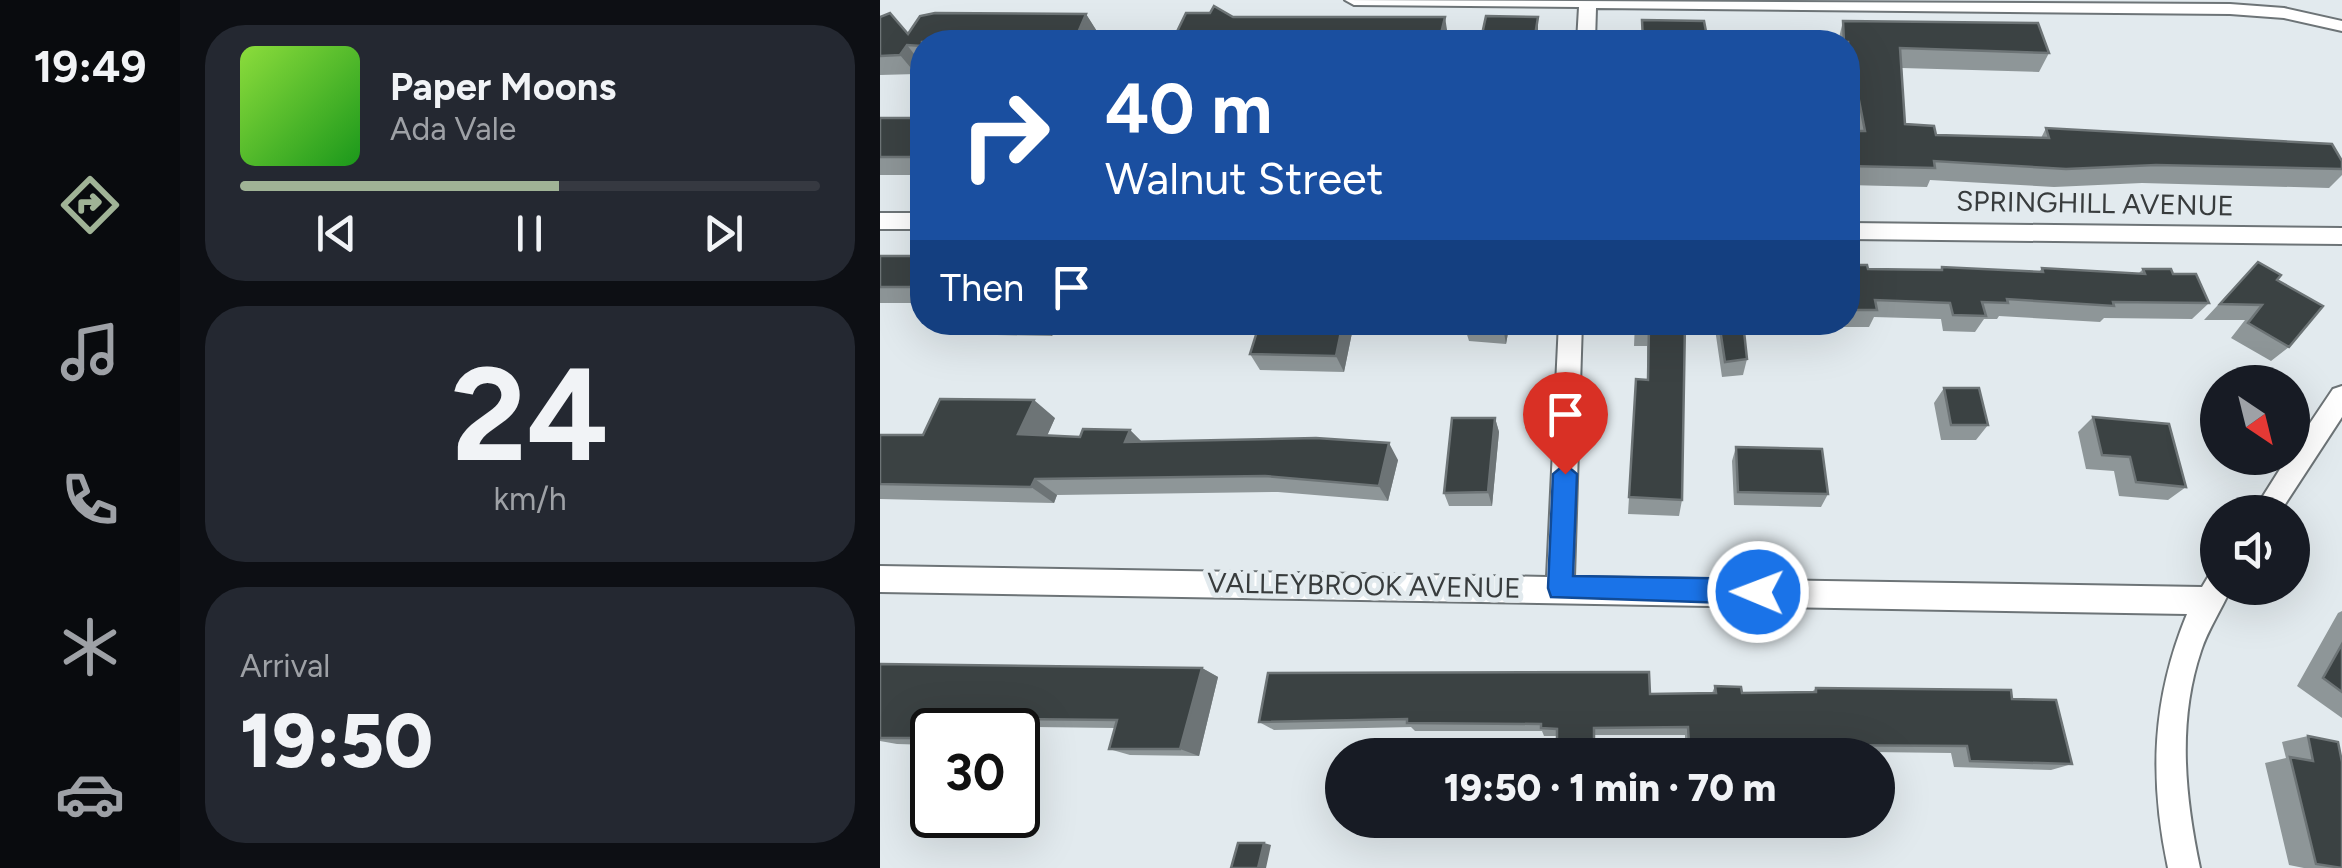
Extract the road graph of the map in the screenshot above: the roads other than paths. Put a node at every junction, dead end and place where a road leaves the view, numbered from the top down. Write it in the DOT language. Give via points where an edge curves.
graph roads {
  1 [pos="1354,0"];
  2 [pos="1588,1"];
  3 [pos="2342,26"];
  4 [pos="1587,30"];
  5 [pos="880,221"];
  6 [pos="910,222"];
  7 [pos="1860,231"];
  8 [pos="2342,236"];
  9 [pos="1570,335"];
  10 [pos="2342,396"];
  11 [pos="2277,495"];
  12 [pos="880,579"];
  13 [pos="1560,588"];
  14 [pos="2200,594"];
  15 [pos="2207,605"];
  16 [pos="2184,868"];
  1 -- 2 [label="street"];
  2 -- 3 [label="street" via="2230,9"];
  2 -- 4 [label="street"];
  5 -- 6 [label="street"];
  7 -- 8 [label="street, SPRINGHILL AVENUE"];
  9 -- 13 [label="street"];
  10 -- 11 [label="street"];
  12 -- 13 [label="street, VALLEYBROOK AVENUE"];
  13 -- 14 [label="street, VALLEYBROOK AVENUE"];
  15 -- 16 [label="street" via="2188,639 2172,702 2168,748"];
}
